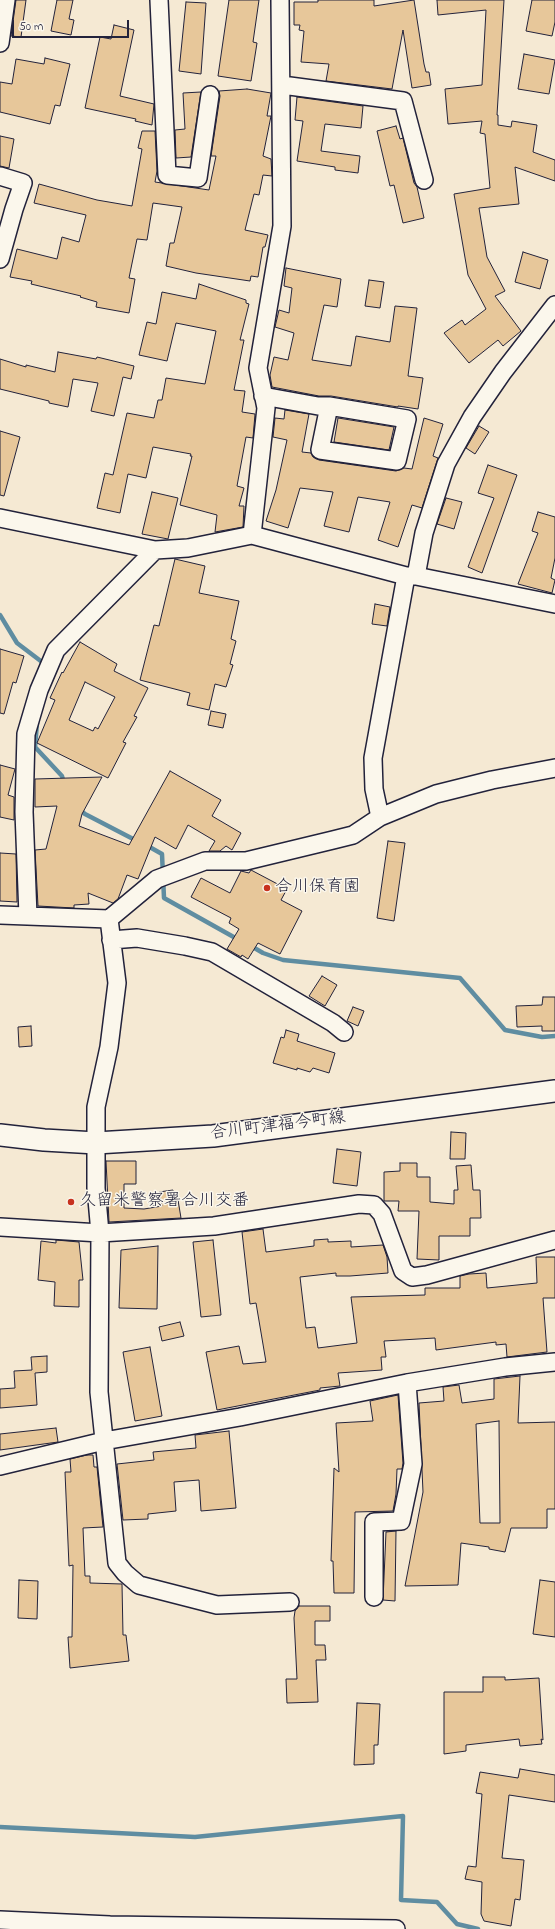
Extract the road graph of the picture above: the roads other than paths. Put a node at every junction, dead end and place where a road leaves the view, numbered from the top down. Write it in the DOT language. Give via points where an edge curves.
graph roads {
  1 [pos="6,0"];
  2 [pos="159,0"];
  3 [pos="280,0"];
  4 [pos="0,43"];
  5 [pos="282,85"];
  6 [pos="210,95"];
  7 [pos="0,176"];
  8 [pos="424,180"];
  9 [pos="0,259"];
  10 [pos="555,305"];
  11 [pos="263,396"];
  12 [pos="329,406"];
  13 [pos="0,518"];
  14 [pos="252,535"];
  15 [pos="155,550"];
  16 [pos="411,576"];
  17 [pos="555,604"];
  18 [pos="555,768"];
  19 [pos="380,817"];
  20 [pos="0,915"];
  21 [pos="28,916"];
  22 [pos="109,920"];
  23 [pos="111,940"];
  24 [pos="344,1032"];
  25 [pos="555,1090"];
  26 [pos="0,1135"];
  27 [pos="96,1143"];
  28 [pos="0,1227"];
  29 [pos="100,1233"];
  30 [pos="555,1240"];
  31 [pos="555,1362"];
  32 [pos="407,1383"];
  33 [pos="104,1441"];
  34 [pos="0,1466"];
  35 [pos="374,1597"];
  36 [pos="290,1602"];
  37 [pos="0,1920"];
  38 [pos="396,1929"];
  1 -- 4 [label="street"];
  2 -- 6 [label="street" via="167,175 198,178"];
  3 -- 5 [label="street"];
  5 -- 8 [label="street" via="403,101"];
  5 -- 11 [label="street" via="282,226 258,368"];
  7 -- 9 [label="street" via="23,183"];
  10 -- 16 [label="street" via="472,417 446,464"];
  11 -- 12 [label="street"];
  11 -- 14 [label="street" via="266,408"];
  12 -- 12 [label="street" via="407,418 397,461 320,450"];
  13 -- 15 [label="street"];
  14 -- 15 [label="street" via="188,548"];
  14 -- 16 [label="street"];
  15 -- 21 [label="street" via="56,650 39,690 26,734 24,812"];
  16 -- 17 [label="street"];
  16 -- 19 [label="street" via="373,758 374,789"];
  18 -- 19 [label="street" via="436,794"];
  19 -- 22 [label="street" via="353,835 246,861 205,861 157,880"];
  20 -- 21 [label="street"];
  21 -- 22 [label="street"];
  22 -- 23 [label="street"];
  23 -- 24 [label="street" via="137,938 212,952"];
  23 -- 27 [label="street" via="117,983 109,1046 96,1107"];
  25 -- 27 [label="street, 合川町津福今町線" via="214,1136"];
  26 -- 27 [label="street, 合川町津福今町線"];
  27 -- 29 [label="street"];
  28 -- 29 [label="street"];
  29 -- 30 [label="street" via="214,1226 359,1204 374,1205 382,1214 403,1271 412,1277 428,1276"];
  29 -- 33 [label="street" via="99,1392"];
  31 -- 32 [label="street" via="504,1367"];
  32 -- 33 [label="street" via="240,1418"];
  32 -- 35 [label="street" via="413,1464 401,1521 374,1522"];
  33 -- 34 [label="street"];
  33 -- 36 [label="street" via="117,1563 139,1585 217,1604"];
  37 -- 38 [label="street" via="110,1925"];
}
